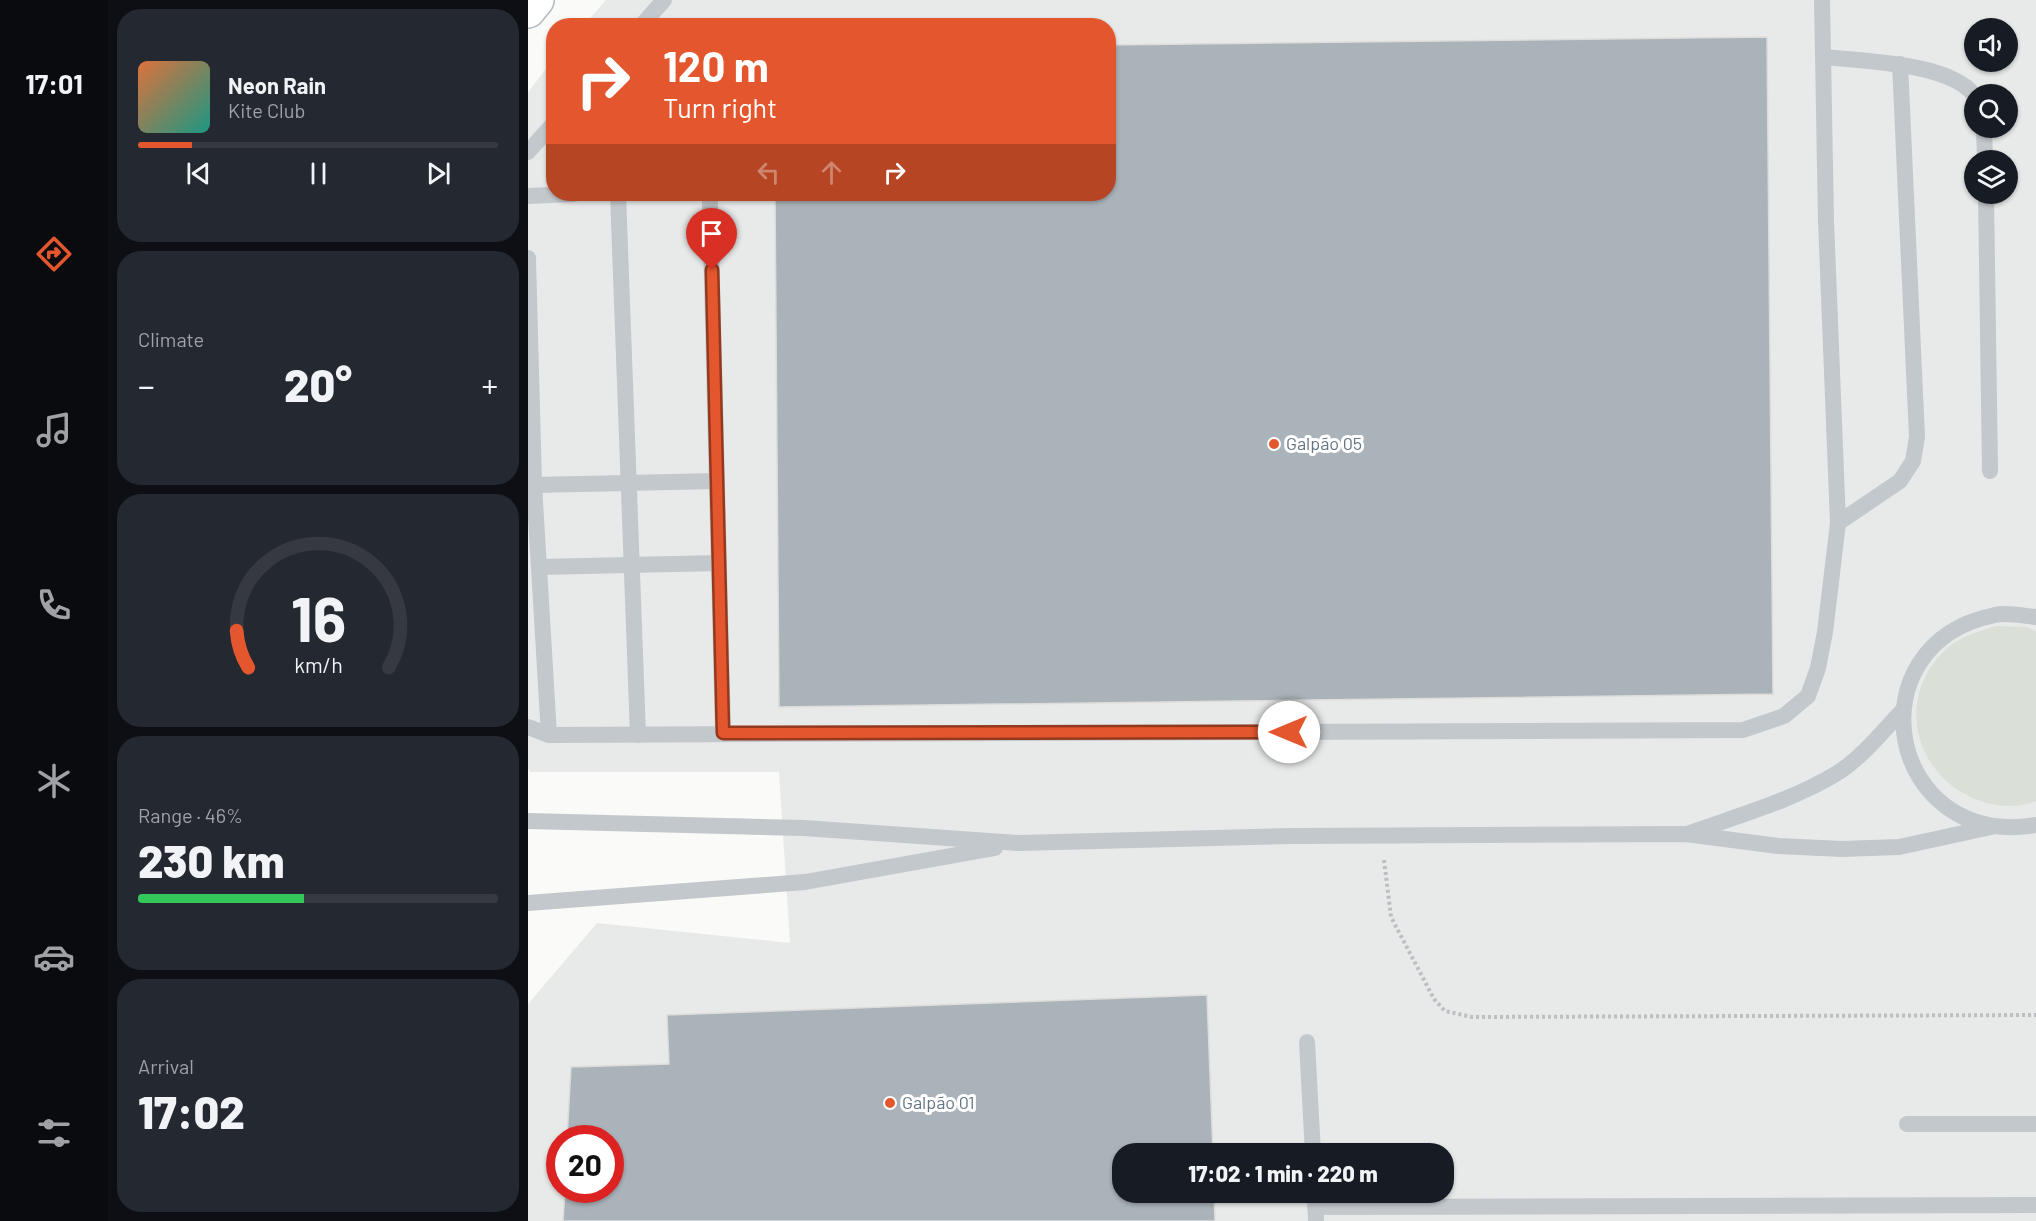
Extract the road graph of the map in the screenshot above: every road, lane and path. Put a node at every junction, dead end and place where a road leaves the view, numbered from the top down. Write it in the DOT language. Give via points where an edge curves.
graph roads {
  1 [pos="537,0"];
  2 [pos="664,0"];
  3 [pos="1822,0"];
  4 [pos="528,11"];
  5 [pos="648,18"];
  6 [pos="1824,57"];
  7 [pos="1900,64"];
  8 [pos="1964,86"];
  9 [pos="546,132"];
  10 [pos="528,152"];
  11 [pos="546,195"];
  12 [pos="528,196"];
  13 [pos="618,201"];
  14 [pos="710,201"];
  15 [pos="1986,204"];
  16 [pos="528,258"];
  17 [pos="1990,471"];
  18 [pos="717,481"];
  19 [pos="534,485"];
  20 [pos="628,485"];
  21 [pos="1838,523"];
  22 [pos="632,563"];
  23 [pos="719,563"];
  24 [pos="539,567"];
  25 [pos="2036,617"];
  26 [pos="1902,711"];
  27 [pos="528,727"];
  28 [pos="723,733"];
  29 [pos="549,735"];
  30 [pos="638,735"];
  31 [pos="528,821"];
  32 [pos="2036,825"];
  33 [pos="1991,827"];
  34 [pos="2015,828"];
  35 [pos="2036,832"];
  36 [pos="1686,834"];
  37 [pos="1380,836"];
  38 [pos="1019,843"];
  39 [pos="528,903"];
  40 [pos="2036,1015"];
  41 [pos="1307,1042"];
  42 [pos="1907,1124"];
  43 [pos="2036,1124"];
  44 [pos="1312,1143"];
  45 [pos="2036,1205"];
  46 [pos="1315,1207"];
  1 -- 4 [label="street"];
  2 -- 5 [label="lane"];
  3 -- 6 [label="lane"];
  6 -- 7 [label="lane"];
  6 -- 21 [label="lane"];
  7 -- 8 [label="lane"];
  7 -- 21 [label="lane" via="1917,437 1913,461 1900,481"];
  9 -- 10 [label="lane"];
  11 -- 12 [label="lane"];
  13 -- 20 [label="lane"];
  14 -- 18 [label="lane"];
  15 -- 17 [label="lane"];
  16 -- 19 [label="lane"];
  18 -- 20 [label="lane"];
  18 -- 23 [label="lane"];
  19 -- 20 [label="lane"];
  19 -- 24 [label="lane"];
  20 -- 22 [label="lane"];
  21 -- 28 [label="lane" via="1825,632 1808,696 1784,716 1743,730"];
  22 -- 23 [label="lane"];
  22 -- 24 [label="lane"];
  22 -- 30 [label="lane"];
  23 -- 28 [label="lane"];
  24 -- 29 [label="lane"];
  25 -- 26 [label="lane" via="1997,614 1962,624 1932,646 1911,676"];
  26 -- 33 [label="lane" via="1904,748 1917,776 1936,800 1962,817"];
  26 -- 36 [label="lane" via="1840,771 1803,792"];
  27 -- 29 [label="lane"];
  28 -- 30 [label="lane"];
  29 -- 30 [label="lane"];
  31 -- 38 [label="lane" via="804,828"];
  32 -- 34 [label="lane"];
  33 -- 34 [label="lane"];
  33 -- 36 [label="lane" via="1899,847 1842,849 1778,846"];
  34 -- 35 [label="lane"];
  36 -- 37 [label="lane"];
  37 -- 38 [label="lane"];
  37 -- 40 [label="path" via="1391,917 1434,999 1445,1011 1472,1017"];
  38 -- 39 [label="lane" via="805,882"];
  41 -- 44 [label="lane"];
  42 -- 43 [label="lane"];
  45 -- 46 [label="lane"];
}
